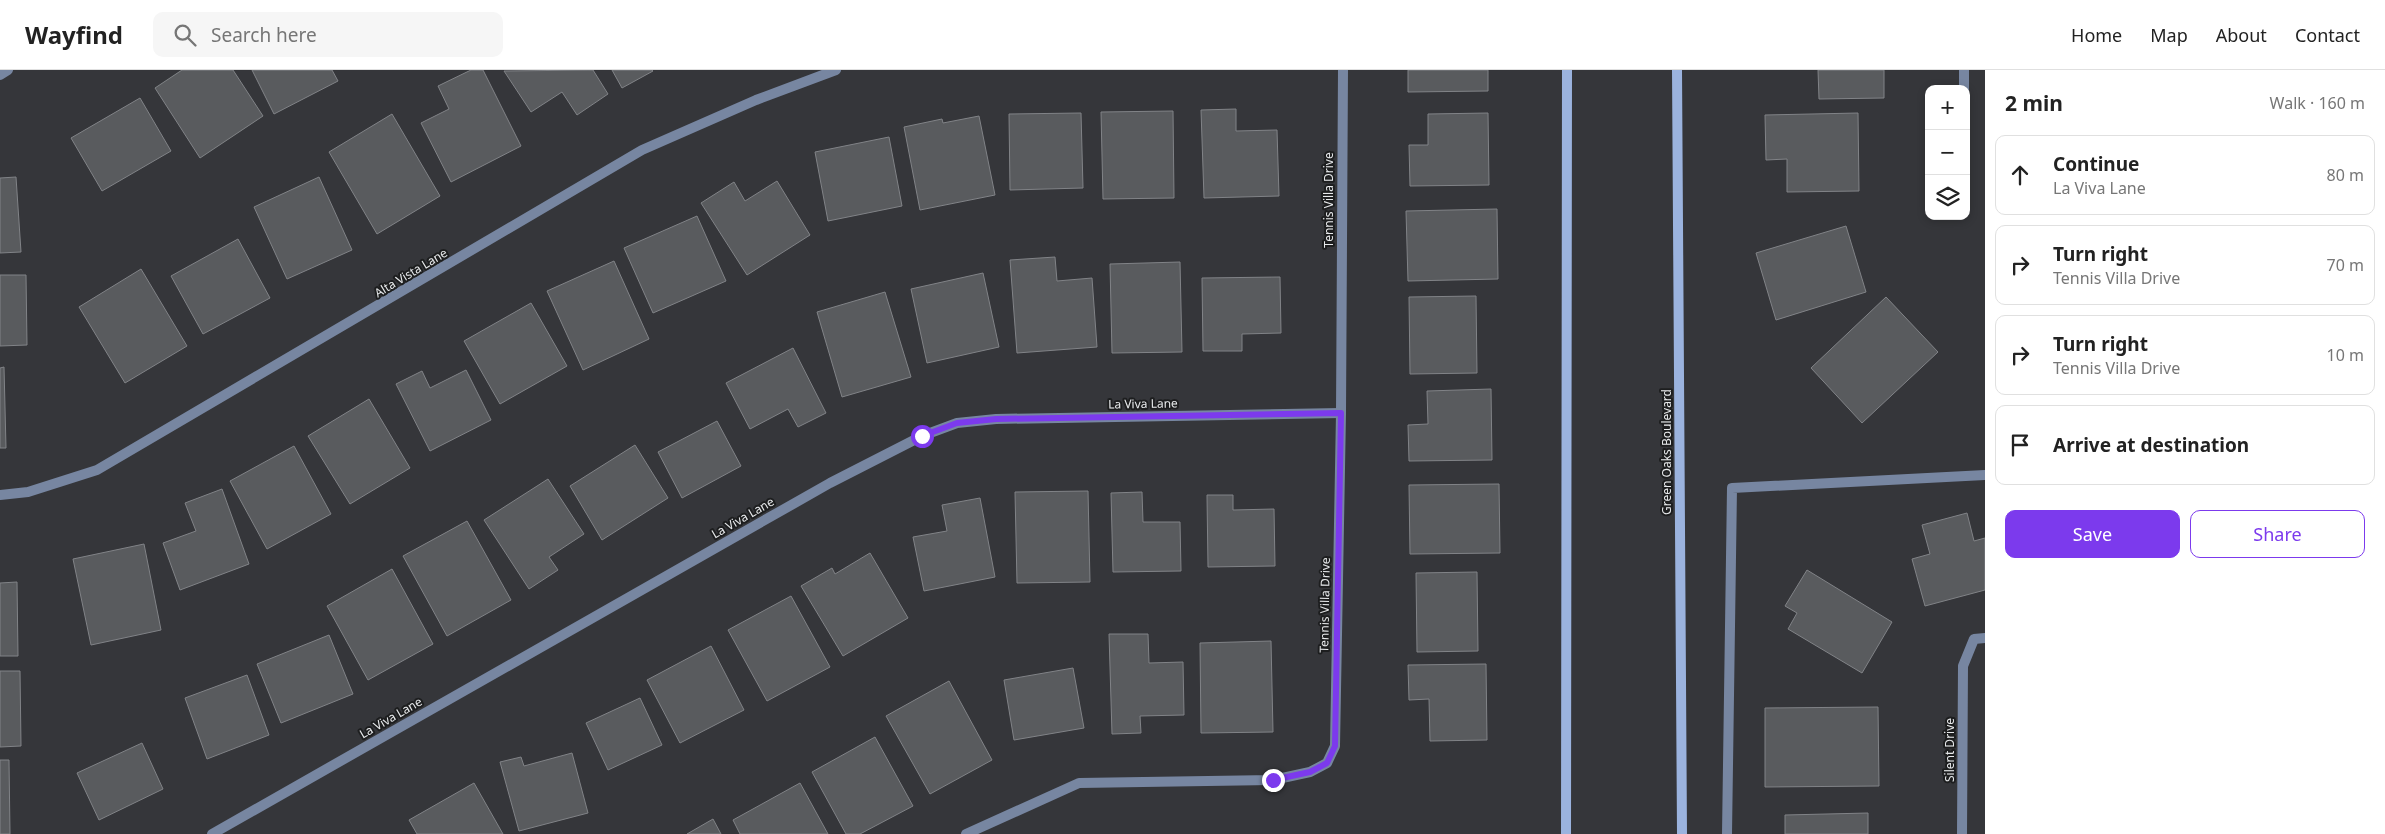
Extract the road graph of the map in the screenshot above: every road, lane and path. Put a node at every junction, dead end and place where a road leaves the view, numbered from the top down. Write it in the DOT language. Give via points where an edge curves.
graph roads {
  1 [pos="8,70"];
  2 [pos="836,70"];
  3 [pos="1342,70"];
  4 [pos="1567,70"];
  5 [pos="1677,70"];
  6 [pos="1964,70"];
  7 [pos="0,75"];
  8 [pos="1964,85"];
  9 [pos="1341,413"];
  10 [pos="1985,475"];
  11 [pos="0,495"];
  12 [pos="1985,638"];
  13 [pos="212,834"];
  14 [pos="966,834"];
  15 [pos="1566,834"];
  16 [pos="1682,834"];
  17 [pos="1727,834"];
  18 [pos="1962,834"];
  1 -- 7 [label="street"];
  2 -- 11 [label="street, Alta Vista Lane" via="756,100 642,150 97,470 28,492"];
  3 -- 9 [label="street, Tennis Villa Drive"];
  4 -- 15 [label="main road"];
  5 -- 16 [label="main road, Green Oaks Boulevard"];
  6 -- 8 [label="street"];
  9 -- 13 [label="street, La Viva Lane" via="996,419 957,423 922,436 830,483"];
  9 -- 14 [label="street, Tennis Villa Drive" via="1335,746 1327,763 1310,772 1273,780 1079,783"];
  10 -- 17 [label="street" via="1732,488"];
  12 -- 18 [label="street, Silent Drive" via="1974,639 1963,666"];
}
